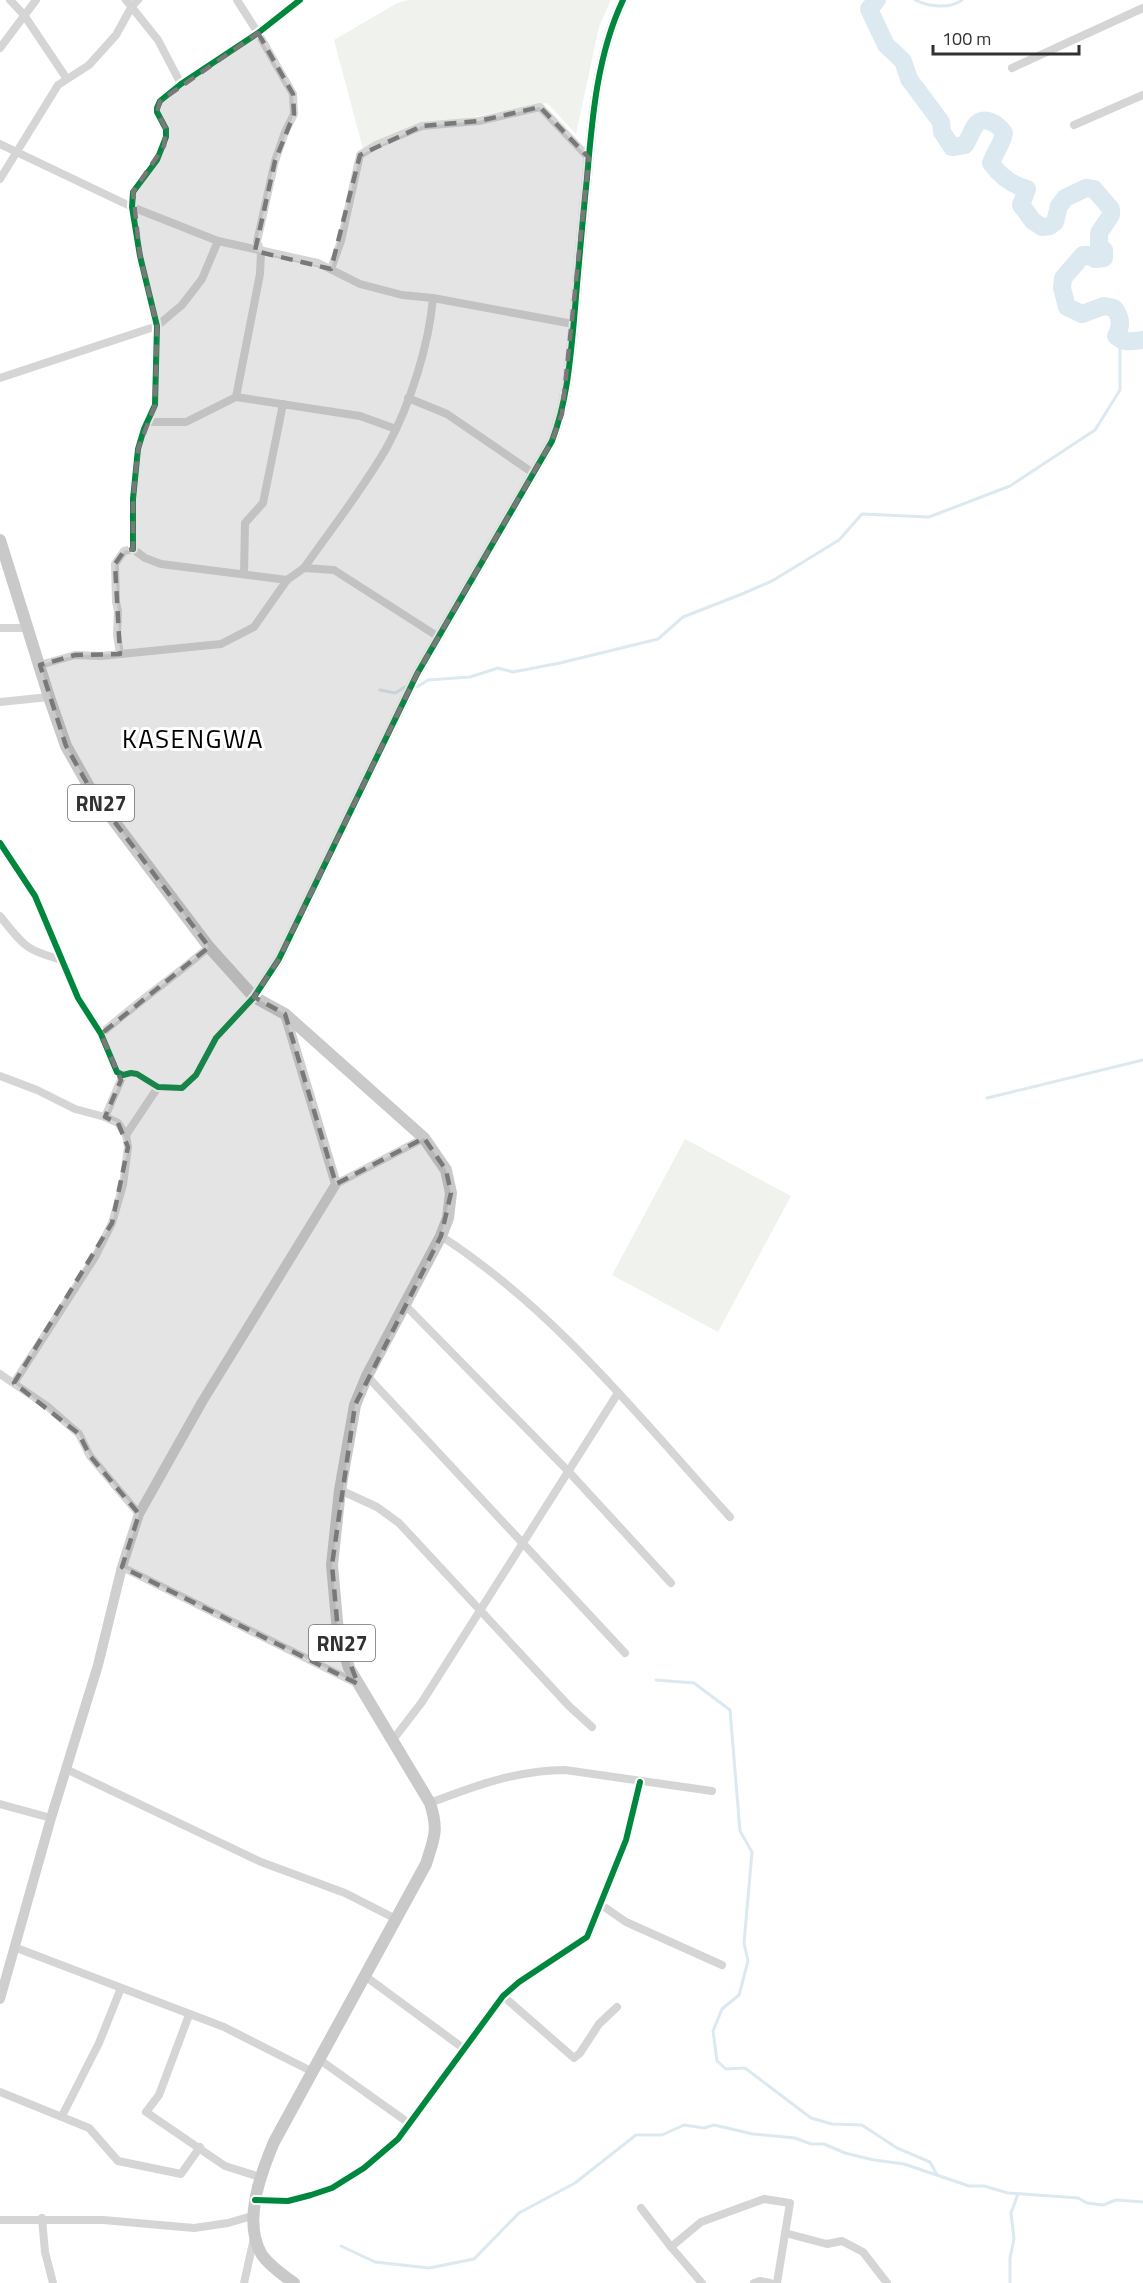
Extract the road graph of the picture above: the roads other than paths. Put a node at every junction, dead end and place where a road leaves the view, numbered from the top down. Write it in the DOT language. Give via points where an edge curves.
graph roads {
  1 [pos="10,0"];
  2 [pos="36,0"];
  3 [pos="237,0"];
  4 [pos="300,0"];
  5 [pos="624,0"];
  6 [pos="132,2"];
  7 [pos="1143,8"];
  8 [pos="24,15"];
  9 [pos="258,33"];
  10 [pos="0,48"];
  11 [pos="1012,68"];
  12 [pos="67,79"];
  13 [pos="181,84"];
  14 [pos="1143,95"];
  15 [pos="1074,125"];
  16 [pos="0,144"];
  17 [pos="17,153"];
  18 [pos="589,158"];
  19 [pos="0,179"];
  20 [pos="132,207"];
  21 [pos="218,241"];
  22 [pos="261,252"];
  23 [pos="331,269"];
  24 [pos="433,298"];
  25 [pos="573,324"];
  26 [pos="157,326"];
  27 [pos="0,378"];
  28 [pos="236,397"];
  29 [pos="408,398"];
  30 [pos="283,404"];
  31 [pos="148,422"];
  32 [pos="396,429"];
  33 [pos="533,473"];
  34 [pos="0,540"];
  35 [pos="134,549"];
  36 [pos="304,568"];
  37 [pos="244,574"];
  38 [pos="287,580"];
  39 [pos="0,628"];
  40 [pos="27,628"];
  41 [pos="437,636"];
  42 [pos="120,654"];
  43 [pos="40,665"];
  44 [pos="49,698"];
  45 [pos="0,702"];
  46 [pos="0,843"];
  47 [pos="0,916"];
  48 [pos="209,946"];
  49 [pos="63,960"];
  50 [pos="254,997"];
  51 [pos="285,1014"];
  52 [pos="101,1034"];
  53 [pos="123,1075"];
  54 [pos="0,1076"];
  55 [pos="158,1087"];
  56 [pos="105,1117"];
  57 [pos="126,1135"];
  58 [pos="424,1138"];
  59 [pos="336,1184"];
  60 [pos="441,1236"];
  61 [pos="405,1305"];
  62 [pos="0,1374"];
  63 [pos="367,1376"];
  64 [pos="14,1383"];
  65 [pos="618,1393"];
  66 [pos="569,1472"];
  67 [pos="340,1490"];
  68 [pos="139,1514"];
  69 [pos="730,1517"];
  70 [pos="524,1542"];
  71 [pos="122,1567"];
  72 [pos="671,1583"];
  73 [pos="480,1609"];
  74 [pos="625,1653"];
  75 [pos="358,1684"];
  76 [pos="592,1727"];
  77 [pos="392,1741"];
  78 [pos="66,1769"];
  79 [pos="640,1782"];
  80 [pos="712,1791"];
  81 [pos="430,1803"];
  82 [pos="0,1804"];
  83 [pos="51,1818"];
  84 [pos="600,1904"];
  85 [pos="396,1919"];
  86 [pos="14,1947"];
  87 [pos="722,1965"];
  88 [pos="365,1976"];
  89 [pos="121,1988"];
  90 [pos="503,1996"];
  91 [pos="0,1999"];
  92 [pos="617,2007"];
  93 [pos="189,2015"];
  94 [pos="463,2048"];
  95 [pos="320,2060"];
  96 [pos="314,2072"];
  97 [pos="0,2092"];
  98 [pos="62,2116"];
  99 [pos="410,2124"];
  100 [pos="200,2147"];
  101 [pos="260,2177"];
  102 [pos="255,2200"];
  103 [pos="641,2208"];
  104 [pos="255,2215"];
  105 [pos="42,2218"];
  106 [pos="0,2220"];
  107 [pos="785,2233"];
  108 [pos="255,2235"];
  109 [pos="671,2247"];
  110 [pos="884,2282"];
  111 [pos="53,2283"];
  112 [pos="244,2283"];
  113 [pos="294,2283"];
  114 [pos="702,2283"];
  115 [pos="754,2283"];
  116 [pos="770,2283"];
  117 [pos="777,2283"];
  1 -- 8 [label="street"];
  2 -- 8 [label="street"];
  3 -- 9 [label="street"];
  4 -- 9 [label="street"];
  5 -- 18 [label="street" via="604,53"];
  6 -- 12 [label="street" via="116,35 89,64"];
  6 -- 13 [label="street"];
  7 -- 11 [label="street"];
  8 -- 10 [label="street"];
  8 -- 12 [label="street"];
  9 -- 13 [label="street"];
  9 -- 22 [label="street" via="293,94 294,114 276,160 257,242"];
  12 -- 17 [label="street" via="58,85"];
  13 -- 20 [label="street" via="160,101 157,112 166,137 157,160 133,192"];
  14 -- 15 [label="street"];
  16 -- 17 [label="street"];
  17 -- 19 [label="street"];
  17 -- 20 [label="street"];
  18 -- 23 [label="street" via="540,107 479,121 422,126 392,137 360,155"];
  18 -- 25 [label="street"];
  20 -- 21 [label="street"];
  20 -- 26 [label="street"];
  21 -- 22 [label="street"];
  21 -- 26 [label="street" via="202,279 182,305"];
  22 -- 23 [label="street"];
  22 -- 28 [label="street"];
  23 -- 24 [label="street" via="360,284 402,296"];
  24 -- 25 [label="street"];
  24 -- 29 [label="street" via="430,328"];
  25 -- 33 [label="street" via="562,414"];
  26 -- 27 [label="street"];
  26 -- 31 [label="street" via="155,405"];
  28 -- 30 [label="street"];
  28 -- 31 [label="street" via="186,422"];
  29 -- 32 [label="street"];
  29 -- 33 [label="street" via="447,414"];
  30 -- 32 [label="street" via="360,416"];
  30 -- 37 [label="street" via="262,503 245,523"];
  31 -- 35 [label="street" via="138,449"];
  32 -- 36 [label="street"];
  33 -- 41 [label="street"];
  34 -- 40 [label="main road, RN27"];
  35 -- 37 [label="street" via="161,564"];
  35 -- 42 [label="street" via="124,552 115,564"];
  36 -- 38 [label="street"];
  36 -- 41 [label="street" via="334,570"];
  37 -- 38 [label="street"];
  38 -- 42 [label="street" via="254,627 221,644"];
  39 -- 40 [label="street"];
  40 -- 43 [label="main road, RN27"];
  41 -- 50 [label="street" via="279,959"];
  42 -- 43 [label="street" via="75,655"];
  43 -- 44 [label="main road, RN27"];
  44 -- 45 [label="street"];
  44 -- 48 [label="main road, RN27" via="66,746 92,792"];
  46 -- 49 [label="street" via="35,896"];
  47 -- 49 [label="street" via="25,947"];
  48 -- 50 [label="main road, RN27"];
  48 -- 52 [label="street"];
  49 -- 52 [label="street" via="78,998"];
  50 -- 51 [label="main road, RN27"];
  50 -- 55 [label="street" via="216,1038 196,1075 182,1088"];
  51 -- 58 [label="main road, RN27"];
  51 -- 59 [label="street"];
  52 -- 53 [label="street" via="112,1065"];
  53 -- 55 [label="street" via="138,1074"];
  53 -- 56 [label="street"];
  54 -- 56 [label="street" via="75,1109"];
  55 -- 57 [label="street"];
  56 -- 57 [label="street" via="118,1123"];
  57 -- 64 [label="street" via="126,1173 112,1223 95,1257"];
  58 -- 59 [label="street"];
  58 -- 60 [label="main road, RN27" via="446,1170 451,1193"];
  59 -- 68 [label="street" via="202,1402"];
  60 -- 61 [label="main road, RN27"];
  60 -- 65 [label="street" via="471,1255 568,1339"];
  61 -- 63 [label="main road, RN27"];
  61 -- 66 [label="street"];
  62 -- 64 [label="street"];
  63 -- 67 [label="main road, RN27" via="355,1405"];
  63 -- 70 [label="street"];
  64 -- 68 [label="street" via="80,1434 90,1456"];
  65 -- 66 [label="street"];
  65 -- 69 [label="street"];
  66 -- 70 [label="street"];
  66 -- 72 [label="street"];
  67 -- 73 [label="street" via="377,1507 399,1523"];
  67 -- 75 [label="main road, RN27" via="332,1565 338,1632"];
  68 -- 71 [label="street"];
  70 -- 73 [label="street"];
  70 -- 74 [label="street"];
  71 -- 75 [label="street"];
  71 -- 78 [label="street" via="98,1665"];
  73 -- 76 [label="street"];
  73 -- 77 [label="street" via="422,1702"];
  75 -- 77 [label="main road, RN27"];
  77 -- 81 [label="main road, RN27"];
  78 -- 83 [label="street"];
  78 -- 85 [label="street" via="261,1862 345,1893"];
  79 -- 80 [label="street"];
  79 -- 81 [label="street" via="542,1770 479,1784"];
  79 -- 84 [label="street" via="626,1840"];
  81 -- 85 [label="main road, RN27" via="436,1834 426,1864"];
  82 -- 83 [label="street"];
  83 -- 86 [label="street"];
  84 -- 87 [label="street" via="626,1922"];
  84 -- 90 [label="street" via="587,1937"];
  85 -- 88 [label="main road, RN27"];
  86 -- 89 [label="street"];
  86 -- 91 [label="street"];
  88 -- 94 [label="street"];
  88 -- 95 [label="main road, RN27"];
  89 -- 93 [label="street"];
  89 -- 98 [label="street" via="99,2043"];
  90 -- 92 [label="street" via="573,2058"];
  90 -- 94 [label="street"];
  93 -- 96 [label="street" via="224,2027"];
  93 -- 100 [label="street" via="159,2096 146,2112"];
  94 -- 99 [label="street"];
  95 -- 96 [label="main road, RN27"];
  95 -- 99 [label="street"];
  96 -- 101 [label="main road, RN27" via="274,2142"];
  97 -- 98 [label="street"];
  98 -- 100 [label="street" via="89,2128 118,2162 181,2174"];
  99 -- 102 [label="street" via="364,2168 332,2187 288,2201"];
  100 -- 101 [label="street" via="225,2166"];
  101 -- 102 [label="main road, RN27"];
  102 -- 104 [label="main road, RN27"];
  103 -- 109 [label="street"];
  104 -- 105 [label="street" via="194,2228"];
  104 -- 108 [label="main road, RN27"];
  105 -- 106 [label="street"];
  105 -- 111 [label="street"];
  107 -- 109 [label="street" via="790,2203 764,2199 701,2222"];
  107 -- 110 [label="street" via="827,2244 842,2241 863,2252"];
  107 -- 117 [label="street"];
  108 -- 112 [label="street"];
  108 -- 113 [label="main road, RN27" via="262,2255"];
  109 -- 114 [label="street"];
  115 -- 116 [label="street"];
}
